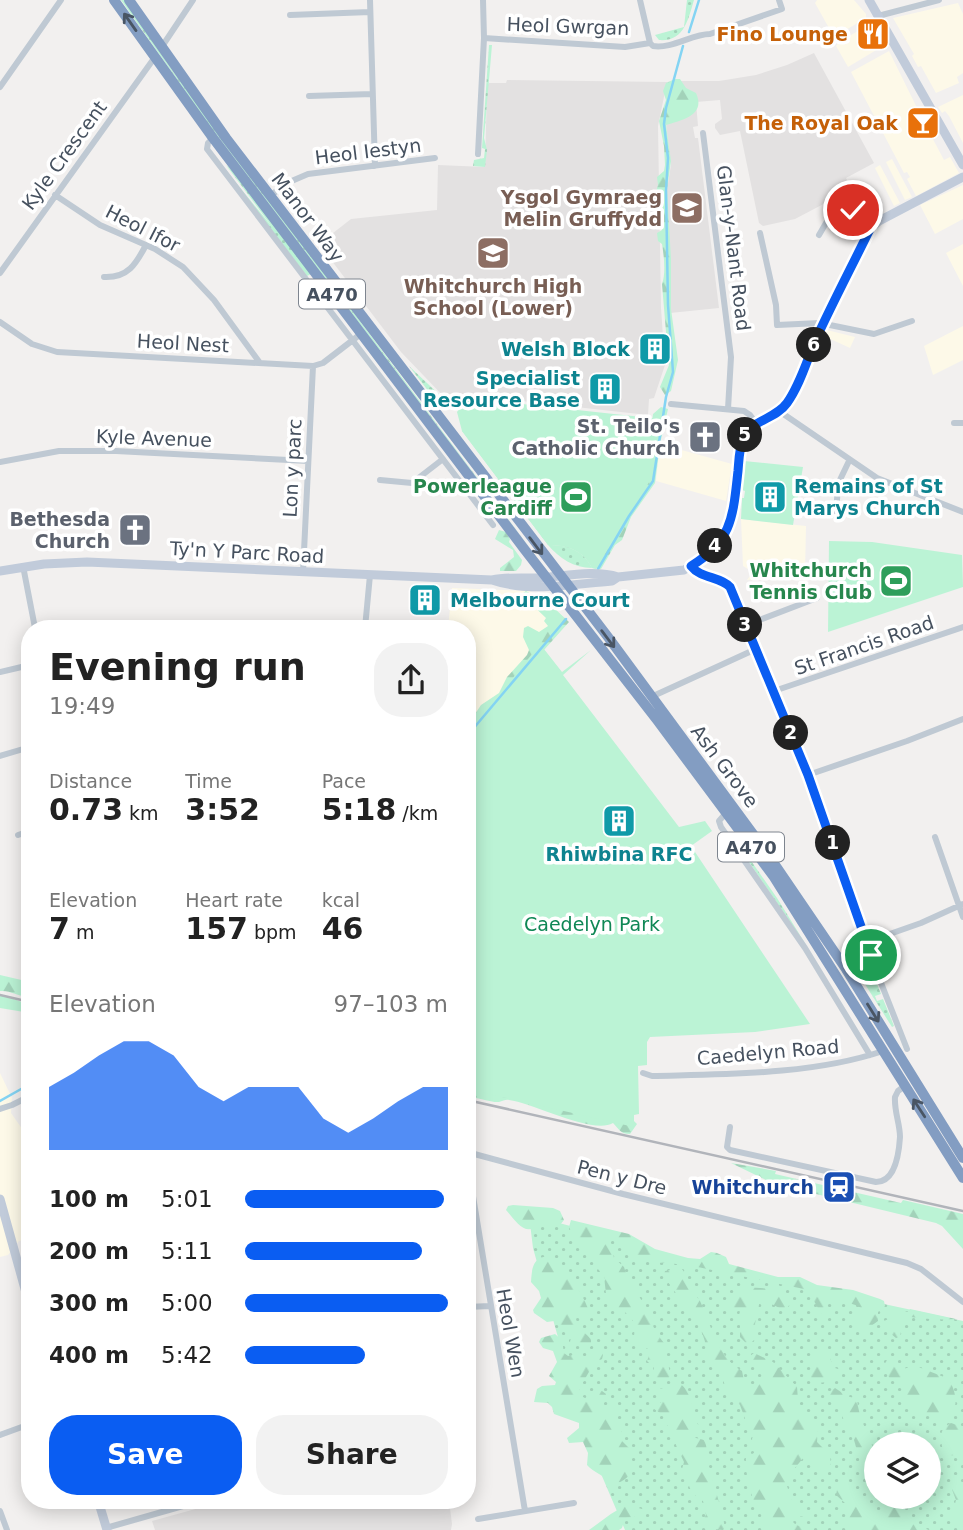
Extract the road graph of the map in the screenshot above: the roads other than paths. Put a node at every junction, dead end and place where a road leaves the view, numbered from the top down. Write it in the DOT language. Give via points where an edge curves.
graph roads {
  1 [pos="61,0"];
  2 [pos="114,0"];
  3 [pos="129,0"];
  4 [pos="194,0"];
  5 [pos="370,0"];
  6 [pos="483,0"];
  7 [pos="640,0"];
  8 [pos="779,0"];
  9 [pos="869,0"];
  10 [pos="939,0"];
  11 [pos="370,12"];
  12 [pos="290,15"];
  13 [pos="878,16"];
  14 [pos="484,38"];
  15 [pos="650,43"];
  16 [pos="158,52"];
  17 [pos="1,84"];
  18 [pos="372,94"];
  19 [pos="309,96"];
  20 [pos="703,133"];
  21 [pos="478,154"];
  22 [pos="435,158"];
  23 [pos="375,166"];
  24 [pos="963,166"];
  25 [pos="963,177"];
  26 [pos="55,195"];
  27 [pos="845,195"];
  28 [pos="270,196"];
  29 [pos="853,210"];
  30 [pos="870,229"];
  31 [pos="760,233"];
  32 [pos="819,235"];
  33 [pos="146,245"];
  34 [pos="0,272"];
  35 [pos="104,277"];
  36 [pos="912,321"];
  37 [pos="0,322"];
  38 [pos="823,323"];
  39 [pos="357,337"];
  40 [pos="260,363"];
  41 [pos="313,366"];
  42 [pos="671,404"];
  43 [pos="728,409"];
  44 [pos="779,411"];
  45 [pos="756,423"];
  46 [pos="954,423"];
  47 [pos="963,423"];
  48 [pos="443,460"];
  49 [pos="308,461"];
  50 [pos="849,461"];
  51 [pos="0,462"];
  52 [pos="380,480"];
  53 [pos="963,512"];
  54 [pos="836,516"];
  55 [pos="493,525"];
  56 [pos="23,566"];
  57 [pos="691,566"];
  58 [pos="0,571"];
  59 [pos="303,572"];
  60 [pos="370,575"];
  61 [pos="556,581"];
  62 [pos="817,598"];
  63 [pos="33,620"];
  64 [pos="366,620"];
  65 [pos="746,625"];
  66 [pos="963,627"];
  67 [pos="756,649"];
  68 [pos="21,667"];
  69 [pos="0,672"];
  70 [pos="774,691"];
  71 [pos="651,697"];
  72 [pos="963,719"];
  73 [pos="21,750"];
  74 [pos="0,756"];
  75 [pos="808,775"];
  76 [pos="726,813"];
  77 [pos="21,834"];
  78 [pos="18,835"];
  79 [pos="935,837"];
  80 [pos="961,905"];
  81 [pos="963,918"];
  82 [pos="867,942"];
  83 [pos="874,965"];
  84 [pos="853,981"];
  85 [pos="894,1045"];
  86 [pos="906,1049"];
  87 [pos="883,1051"];
  88 [pos="870,1055"];
  89 [pos="643,1073"];
  90 [pos="916,1079"];
  91 [pos="905,1086"];
  92 [pos="21,1100"];
  93 [pos="0,1109"];
  94 [pos="730,1127"];
  95 [pos="476,1154"];
  96 [pos="963,1158"];
  97 [pos="963,1178"];
  98 [pos="0,1199"];
  99 [pos="476,1217"];
  100 [pos="21,1275"];
  101 [pos="963,1302"];
  102 [pos="490,1306"];
  103 [pos="476,1307"];
  104 [pos="21,1427"];
  105 [pos="0,1435"];
  106 [pos="574,1503"];
  107 [pos="100,1509"];
  108 [pos="174,1509"];
  109 [pos="0,1511"];
  110 [pos="524,1511"];
  111 [pos="478,1519"];
  112 [pos="106,1529"];
  113 [pos="7,1530"];
  1 -- 17 [label="street"];
  16 -- 2 [label="highway, Manor Way / A470, one-way"];
  3 -- 16 [label="highway, Manor Way / A470"];
  4 -- 16 [label="street, Kyle Crescent"];
  5 -- 11 [label="street"];
  6 -- 14 [label="street"];
  7 -- 15 [label="street"];
  8 -- 15 [label="street, Heol Gwrgan" via="782,9 710,34 662,47"];
  9 -- 13 [label="street"];
  10 -- 13 [label="street"];
  11 -- 12 [label="street"];
  11 -- 18 [label="street"];
  13 -- 24 [label="street"];
  14 -- 15 [label="street, Heol Gwrgan" via="625,47"];
  14 -- 21 [label="street"];
  16 -- 26 [label="street, Kyle Crescent"];
  16 -- 28 [label="highway, Manor Way / A470"];
  16 -- 39 [label="highway, Manor Way / A470"];
  18 -- 19 [label="street"];
  18 -- 23 [label="street"];
  20 -- 43 [label="street, Glan-y-Nant Road" via="731,357"];
  22 -- 23 [label="street, Heol Iestyn"];
  23 -- 28 [label="street, Heol Iestyn" via="308,174"];
  25 -- 30 [label="street"];
  26 -- 33 [label="street, Heol Ifor" via="100,225"];
  26 -- 34 [label="street, Kyle Crescent"];
  27 -- 29 [label="street"];
  28 -- 61 [label="highway, Manor Way / A470, one-way"];
  29 -- 30 [label="street"];
  29 -- 32 [label="street" via="827,223"];
  30 -- 38 [label="street"];
  31 -- 38 [label="street" via="778,325"];
  33 -- 35 [label="street" via="129,272"];
  33 -- 40 [label="street, Heol Ifor" via="176,262 204,288"];
  36 -- 38 [label="street" via="874,334"];
  37 -- 40 [label="street, Heol Nest" via="32,344 57,352"];
  38 -- 44 [label="street" via="789,401"];
  39 -- 41 [label="street"];
  39 -- 48 [label="street, Manor Way"];
  39 -- 61 [label="highway, Manor Way / A470"];
  40 -- 41 [label="street, Heol Nest"];
  41 -- 49 [label="street, Lon y parc"];
  42 -- 43 [label="street"];
  43 -- 45 [label="street" via="747,412"];
  44 -- 45 [label="street"];
  44 -- 50 [label="street"];
  45 -- 57 [label="street" via="741,445 730,523 710,552"];
  46 -- 47 [label="street"];
  48 -- 52 [label="street" via="412,483"];
  48 -- 55 [label="street, Manor Way"];
  49 -- 51 [label="street, Kyle Avenue" via="83,451"];
  49 -- 59 [label="street, Lon y parc"];
  50 -- 53 [label="street" via="892,485"];
  50 -- 54 [label="street" via="838,484"];
  56 -- 58 [label="street, Ty'n Y Parc Road"];
  56 -- 59 [label="street, Ty'n Y Parc Road" via="87,562"];
  56 -- 63 [label="street"];
  57 -- 61 [label="street, Ty'n Y Parc Road"];
  57 -- 65 [label="street" via="698,574 728,584"];
  59 -- 60 [label="street, Ty'n Y Parc Road"];
  60 -- 61 [label="street, Ty'n Y Parc Road" via="504,584"];
  60 -- 64 [label="street"];
  61 -- 71 [label="highway, Ash Grove / A470, one-way"];
  61 -- 76 [label="highway, Ash Grove / A470"];
  62 -- 65 [label="street"];
  65 -- 67 [label="street"];
  66 -- 70 [label="street, St Francis Road"];
  67 -- 70 [label="street"];
  67 -- 71 [label="street"];
  68 -- 69 [label="street"];
  70 -- 75 [label="street"];
  71 -- 84 [label="highway, Ash Grove / A470" via="767,853"];
  72 -- 75 [label="street"];
  73 -- 74 [label="street"];
  75 -- 82 [label="street"];
  76 -- 87 [label="highway, Ash Grove / A470" via="794,908"];
  76 -- 88 [label="street, Ash Grove" via="719,821 721,827 805,948"];
  77 -- 78 [label="street"];
  79 -- 80 [label="street"];
  80 -- 81 [label="street"];
  80 -- 82 [label="street"];
  82 -- 83 [label="street"];
  83 -- 84 [label="street"];
  83 -- 86 [label="street"];
  84 -- 85 [label="highway, Ash Grove / A470, one-way"];
  85 -- 87 [label="street, Caedelyn Road"];
  85 -- 90 [label="highway, Ash Grove / A470"];
  87 -- 88 [label="street, Caedelyn Road"];
  87 -- 91 [label="highway, Ash Grove / A470"];
  88 -- 89 [label="street, Caedelyn Road" via="764,1072"];
  90 -- 91 [label="street"];
  90 -- 96 [label="highway, A470"];
  91 -- 94 [label="street" via="895,1097 899,1141 891,1176 885,1182 730,1150"];
  97 -- 91 [label="highway, A470, one-way"];
  92 -- 93 [label="street"];
  95 -- 101 [label="street, Pen y Dre" via="906,1263 921,1269"];
  98 -- 100 [label="street"];
  99 -- 102 [label="street, Heol Wen"];
  102 -- 103 [label="street"];
  102 -- 110 [label="street, Heol Wen"];
  104 -- 105 [label="street"];
  106 -- 110 [label="street"];
  107 -- 112 [label="street"];
  108 -- 112 [label="street"];
  109 -- 113 [label="street"];
  110 -- 111 [label="street"];
}
